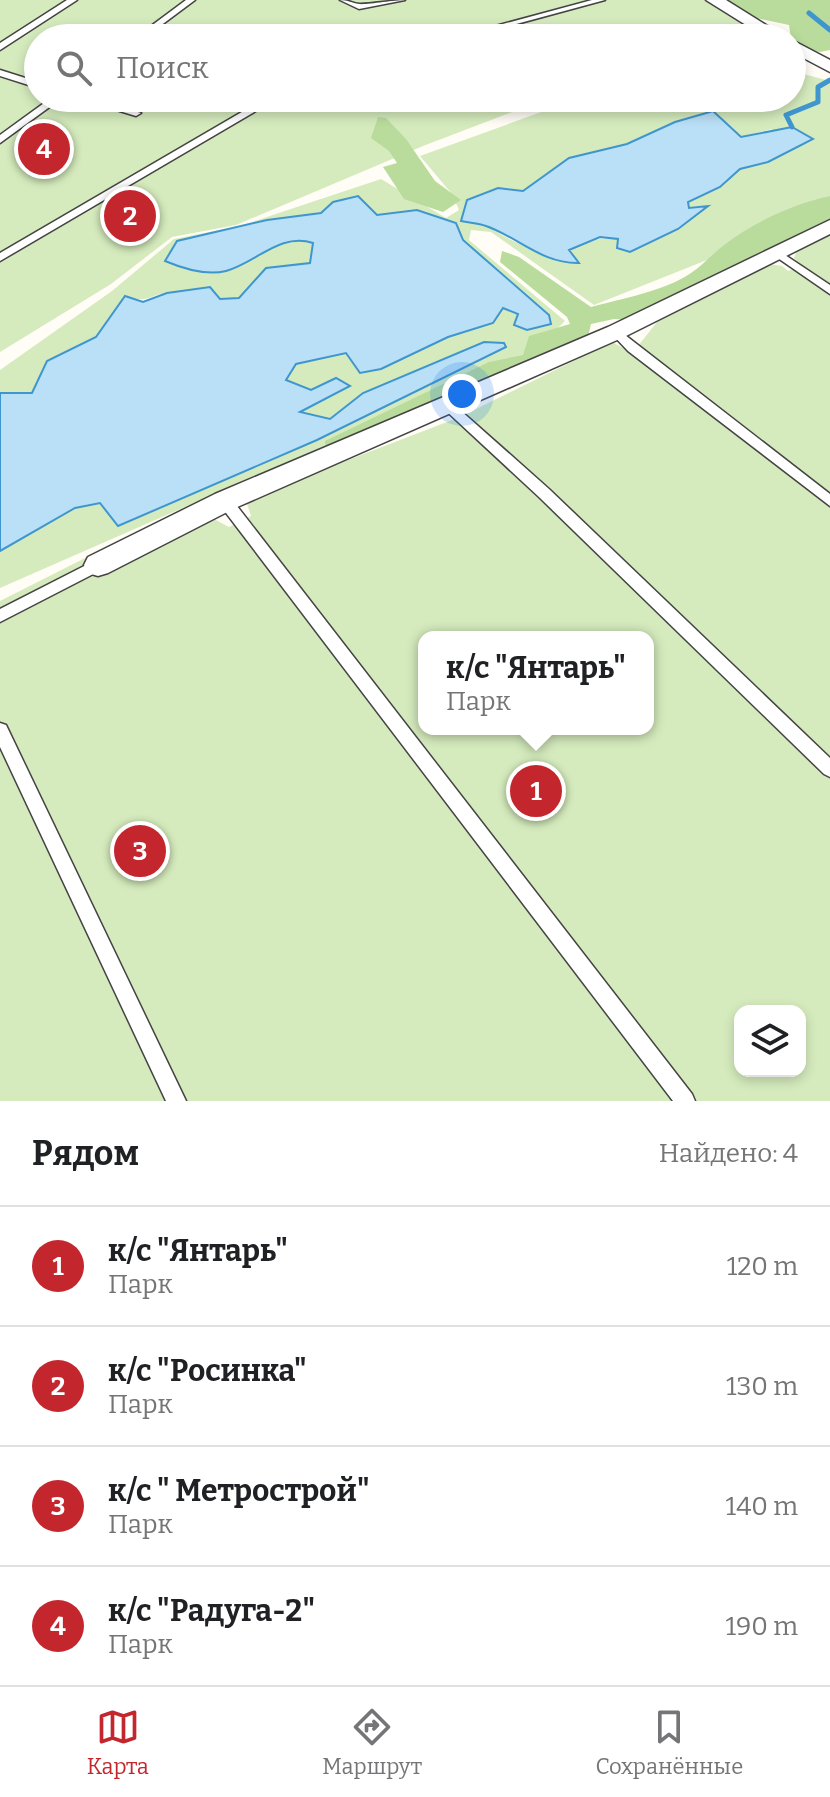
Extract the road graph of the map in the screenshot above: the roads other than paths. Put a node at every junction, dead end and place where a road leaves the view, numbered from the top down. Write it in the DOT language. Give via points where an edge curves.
graph roads {
  1 [pos="73,0"];
  2 [pos="191,0"];
  3 [pos="344,0"];
  4 [pos="401,0"];
  5 [pos="601,0"];
  6 [pos="714,0"];
  7 [pos="36,24"];
  8 [pos="158,24"];
  9 [pos="509,24"];
  10 [pos="755,24"];
  11 [pos="24,32"];
  12 [pos="0,47"];
  13 [pos="806,53"];
  14 [pos="830,67"];
  15 [pos="0,73"];
  16 [pos="24,81"];
  17 [pos="38,112"];
  18 [pos="132,112"];
  19 [pos="249,112"];
  20 [pos="136,113"];
  21 [pos="0,140"];
  22 [pos="830,226"];
  23 [pos="776,252"];
  24 [pos="0,258"];
  25 [pos="830,290"];
  26 [pos="616,332"];
  27 [pos="447,405"];
  28 [pos="225,501"];
  29 [pos="830,501"];
  30 [pos="98,565"];
  31 [pos="0,616"];
  32 [pos="0,730"];
  33 [pos="830,769"];
  34 [pos="176,1101"];
  35 [pos="685,1101"];
  1 -- 7 [label="lane"];
  2 -- 8 [label="lane"];
  3 -- 4 [label="lane" via="359,7"];
  5 -- 9 [label="lane"];
  6 -- 10 [label="street"];
  11 -- 12 [label="lane"];
  13 -- 14 [label="street"];
  15 -- 16 [label="lane"];
  17 -- 21 [label="lane"];
  18 -- 20 [label="lane"];
  19 -- 24 [label="lane"];
  22 -- 23 [label="street"];
  23 -- 25 [label="lane"];
  23 -- 26 [label="street"];
  26 -- 27 [label="street"];
  26 -- 29 [label="lane"];
  27 -- 28 [label="street"];
  27 -- 33 [label="lane"];
  28 -- 30 [label="street"];
  28 -- 35 [label="lane"];
  30 -- 31 [label="lane"];
  32 -- 34 [label="lane"];
}
